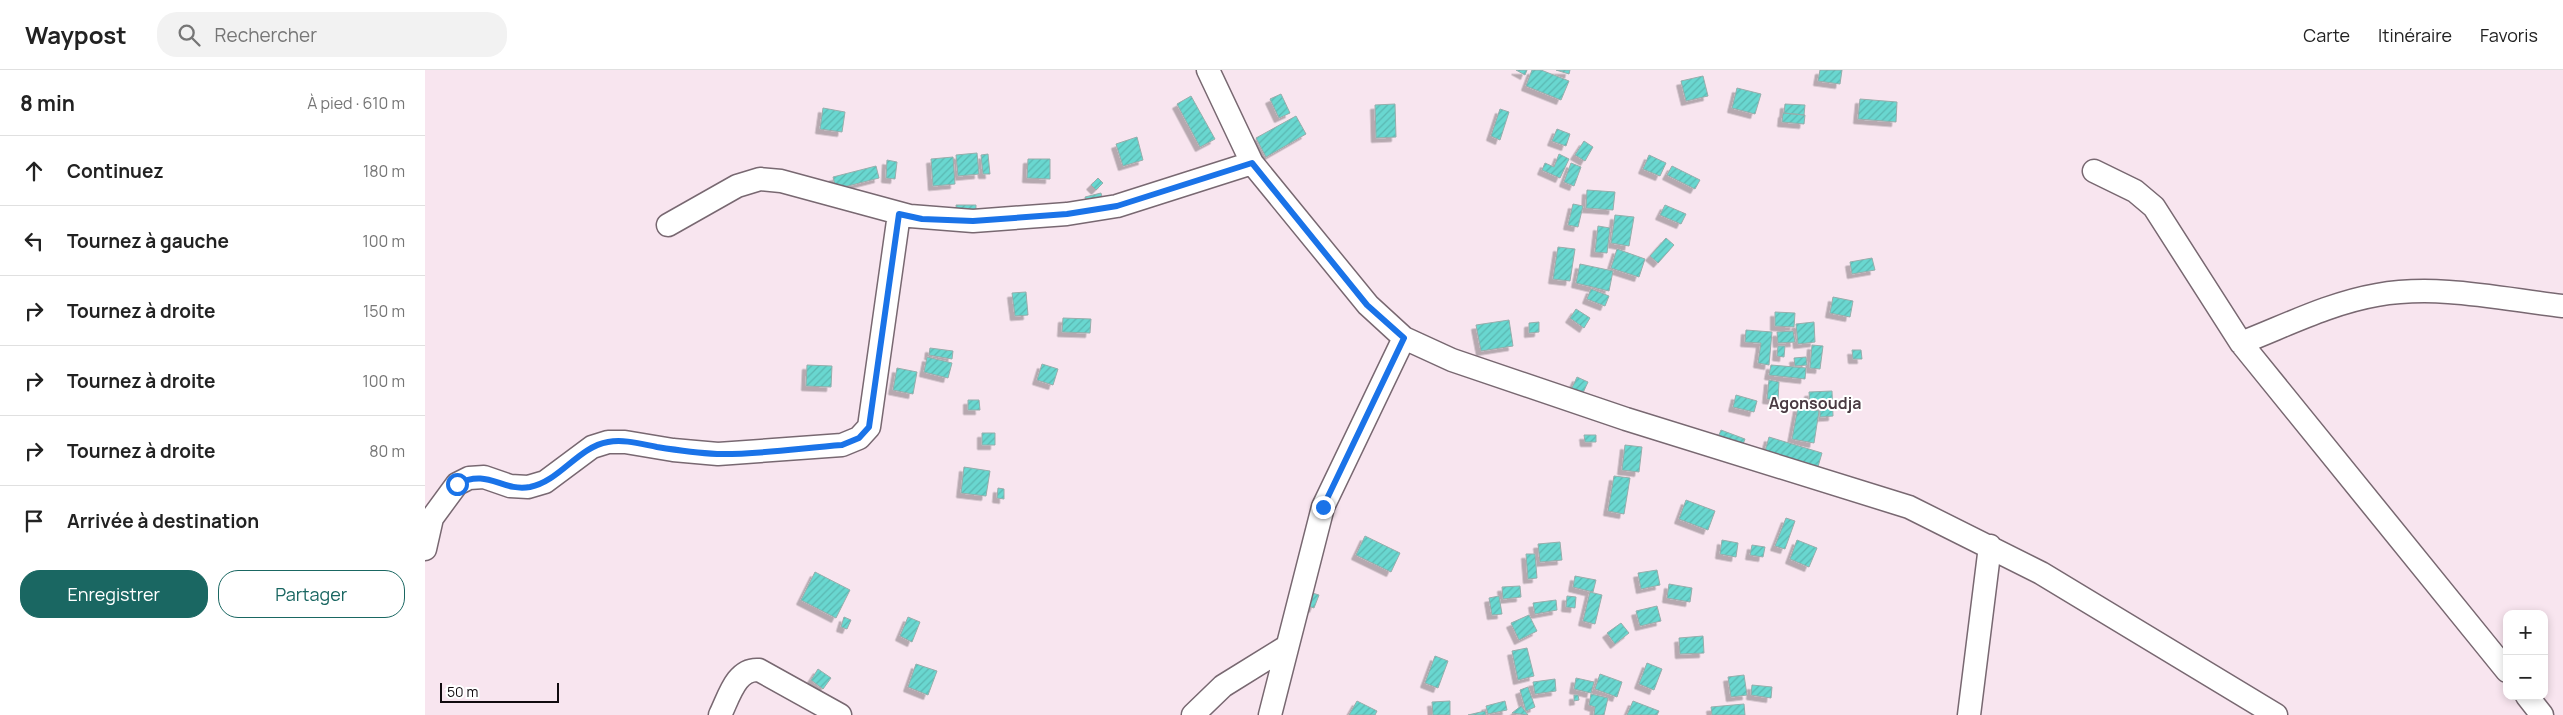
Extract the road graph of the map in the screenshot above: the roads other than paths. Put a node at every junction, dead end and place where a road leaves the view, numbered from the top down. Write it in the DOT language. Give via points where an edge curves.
graph roads {
  1 [pos="1208,70"];
  2 [pos="1252,163"];
  3 [pos="2094,171"];
  4 [pos="899,214"];
  5 [pos="668,225"];
  6 [pos="2563,306"];
  7 [pos="1404,338"];
  8 [pos="2241,344"];
  9 [pos="1990,546"];
  10 [pos="425,549"];
  11 [pos="1286,647"];
  12 [pos="2503,666"];
  13 [pos="2530,700"];
  14 [pos="720,715"];
  15 [pos="840,715"];
  16 [pos="1193,715"];
  17 [pos="1270,715"];
  18 [pos="1969,715"];
  19 [pos="2276,715"];
  20 [pos="2542,715"];
  1 -- 2 [label="street"];
  2 -- 4 [label="street" via="1117,206 1067,214 973,221 922,219"];
  2 -- 7 [label="street" via="1367,305"];
  3 -- 8 [label="street" via="2135,191 2154,207"];
  4 -- 5 [label="street" via="781,181 760,179 737,186"];
  4 -- 10 [label="street" via="869,427 859,438 842,445 718,454 608,442 592,448 545,482 528,487 510,486 483,477 469,478 457,484 432,518"];
  6 -- 8 [label="street" via="2434,290 2377,295 2348,302"];
  7 -- 9 [label="street" via="1452,360 1626,420 1909,507"];
  7 -- 11 [label="street" via="1323,507"];
  8 -- 12 [label="street"];
  9 -- 18 [label="street"];
  9 -- 19 [label="street" via="2041,573"];
  11 -- 16 [label="street" via="1223,686"];
  11 -- 17 [label="street"];
  13 -- 20 [label="street"];
  14 -- 15 [label="street" via="740,675 749,669 759,670"];
}
